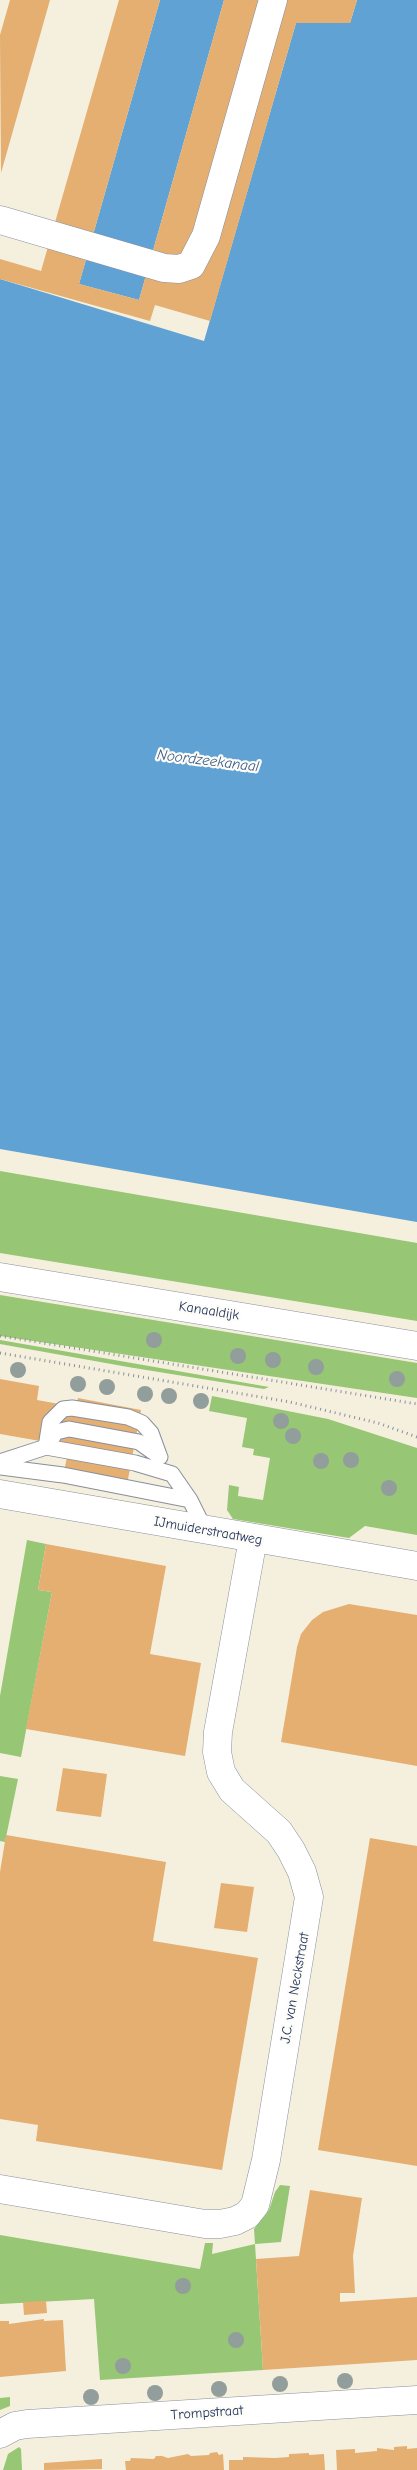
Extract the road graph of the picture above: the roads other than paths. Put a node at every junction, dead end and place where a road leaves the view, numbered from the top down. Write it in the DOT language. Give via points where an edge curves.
graph roads {
  1 [pos="273,0"];
  2 [pos="0,220"];
  3 [pos="0,1277"];
  4 [pos="417,1346"];
  5 [pos="46,1447"];
  6 [pos="159,1455"];
  7 [pos="0,1462"];
  8 [pos="0,1467"];
  9 [pos="172,1474"];
  10 [pos="0,1494"];
  11 [pos="190,1500"];
  12 [pos="205,1530"];
  13 [pos="253,1539"];
  14 [pos="417,1566"];
  15 [pos="0,2189"];
  16 [pos="417,2400"];
  17 [pos="0,2434"];
  1 -- 2 [label="street" via="206,236 191,265 179,269 164,268"];
  3 -- 4 [label="street, Kanaaldijk"];
  5 -- 6 [label="lane" via="56,1432 69,1429 139,1442"];
  5 -- 6 [label="lane" via="50,1422 63,1409 72,1408 128,1417 142,1423 151,1433"];
  5 -- 7 [label="lane"];
  5 -- 9 [label="lane" via="135,1463"];
  6 -- 9 [label="lane"];
  8 -- 11 [label="lane" via="63,1475"];
  9 -- 11 [label="lane"];
  10 -- 12 [label="street, IJmuiderstraatweg"];
  11 -- 12 [label="lane"];
  12 -- 13 [label="street, IJmuiderstraatweg"];
  13 -- 14 [label="street, IJmuiderstraatweg"];
  13 -- 15 [label="street, J.C. van Neckstraat" via="217,1752 221,1772 232,1790 279,1832 291,1850 309,1896 266,2160 255,2205 247,2215 235,2221 212,2224"];
  16 -- 17 [label="street, Trompstraat" via="26,2424"];
}
